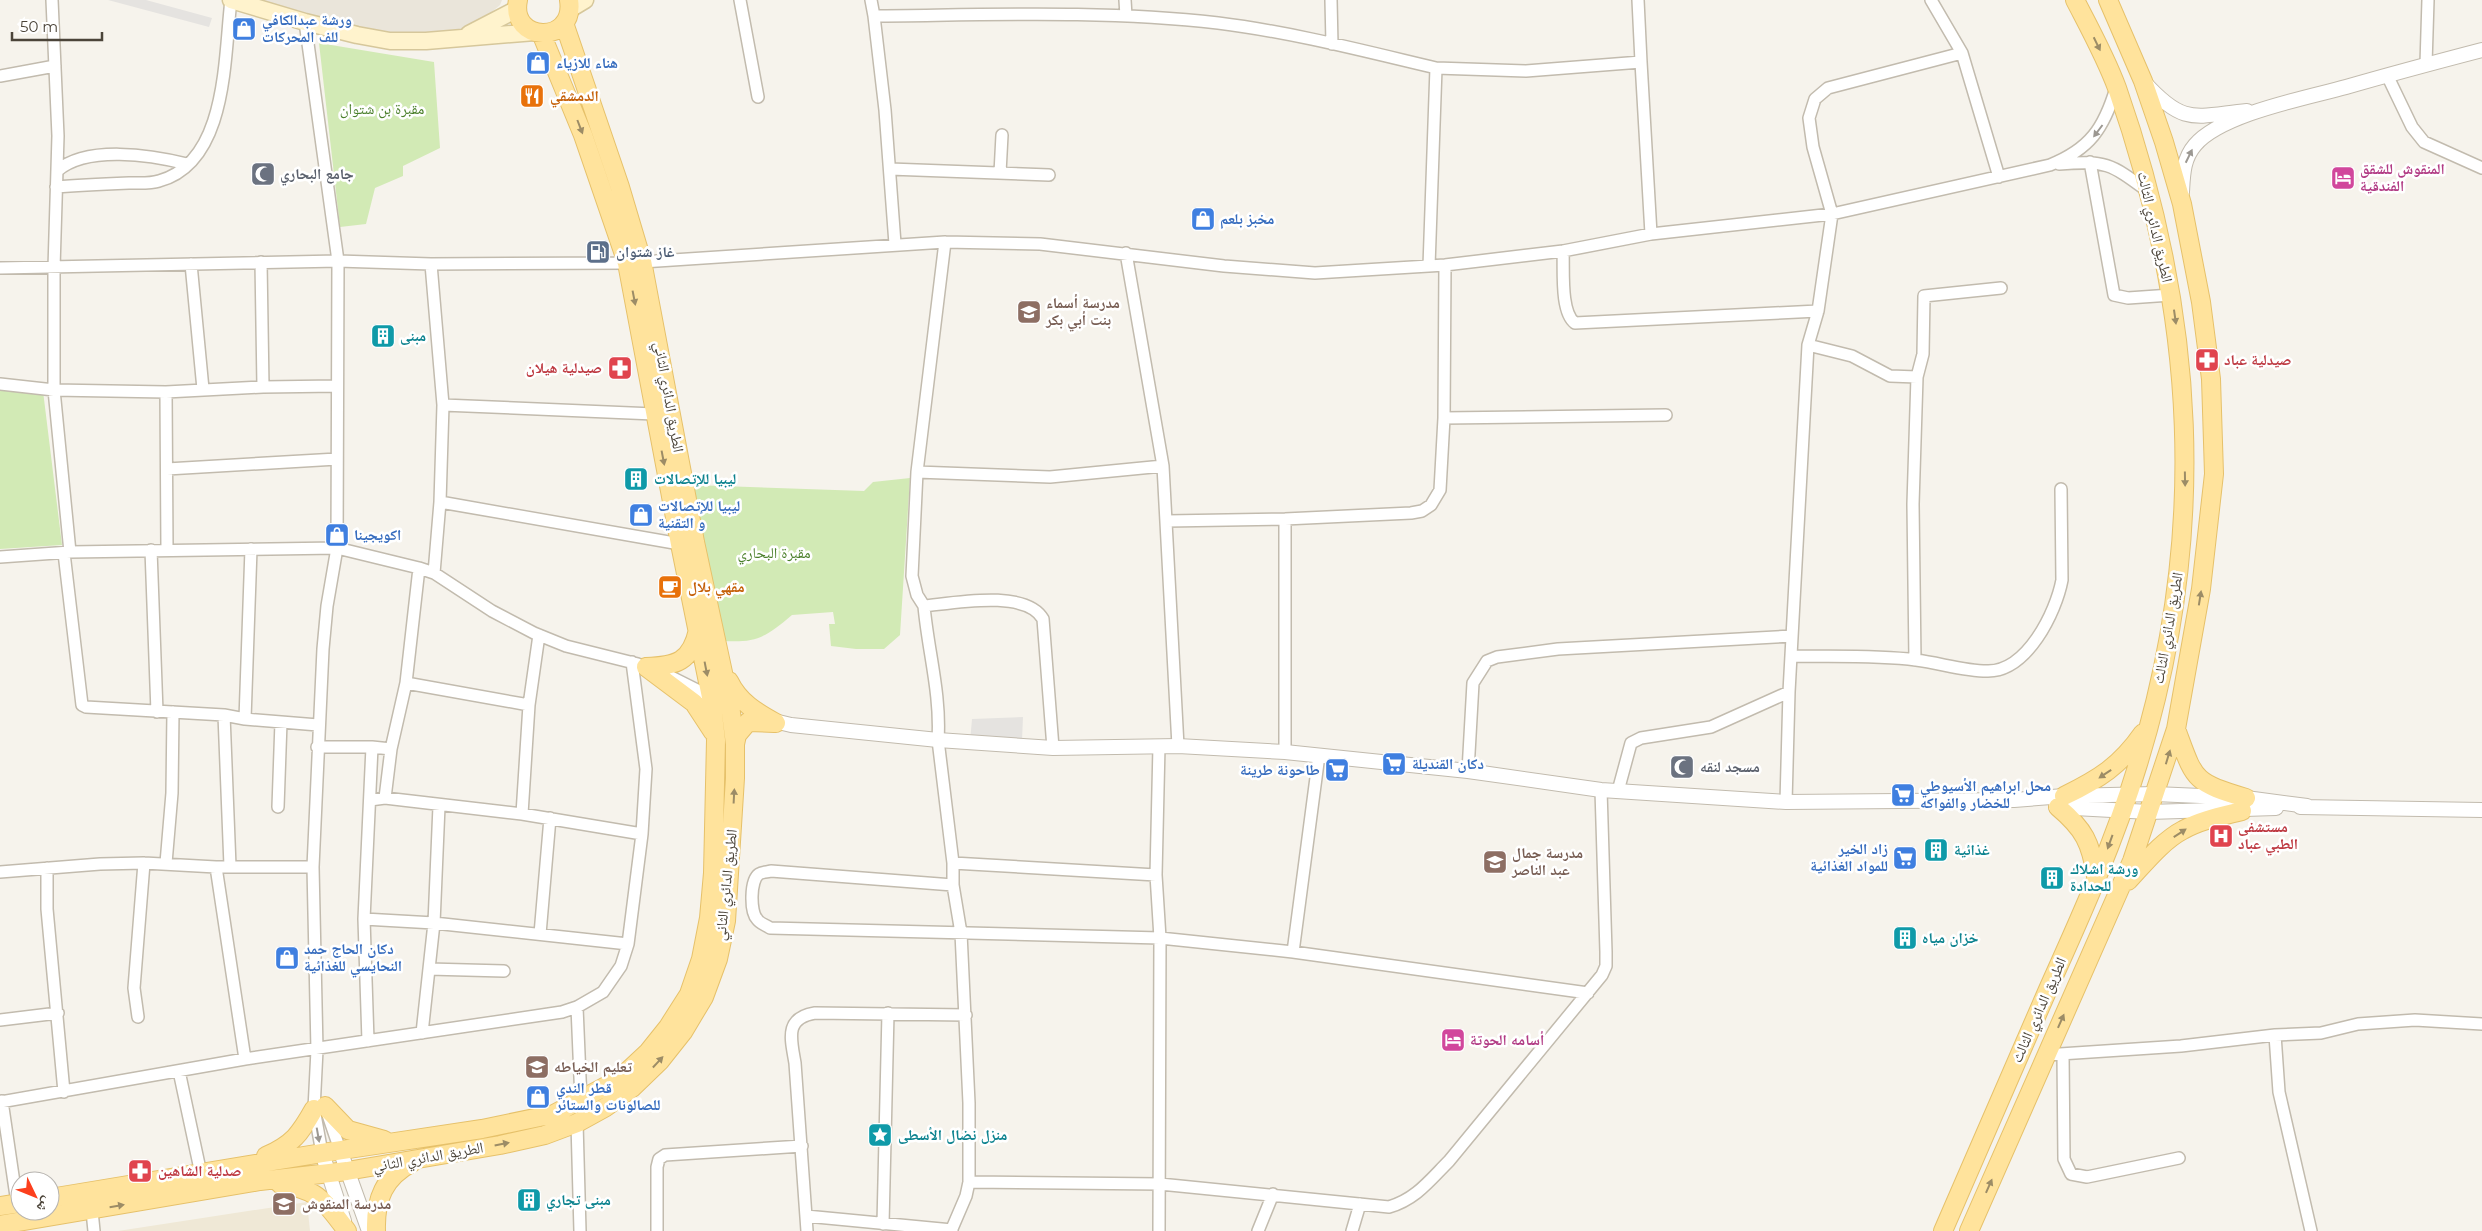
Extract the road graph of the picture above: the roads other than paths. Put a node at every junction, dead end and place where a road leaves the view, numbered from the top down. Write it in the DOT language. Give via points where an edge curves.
graph roads {
  1 [pos="52,0"];
  2 [pos="231,0"];
  3 [pos="740,0"];
  4 [pos="871,0"];
  5 [pos="1125,0"];
  6 [pos="1332,0"];
  7 [pos="1638,0"];
  8 [pos="1931,0"];
  9 [pos="2075,0"];
  10 [pos="2108,0"];
  11 [pos="2428,0"];
  12 [pos="517,4"];
  13 [pos="572,8"];
  14 [pos="874,16"];
  15 [pos="1126,16"];
  16 [pos="305,22"];
  17 [pos="538,33"];
  18 [pos="462,37"];
  19 [pos="1332,44"];
  20 [pos="2482,50"];
  21 [pos="1962,53"];
  22 [pos="1641,62"];
  23 [pos="2426,64"];
  24 [pos="55,66"];
  25 [pos="1436,68"];
  26 [pos="0,76"];
  27 [pos="2386,76"];
  28 [pos="2142,81"];
  29 [pos="2116,86"];
  30 [pos="758,97"];
  31 [pos="2262,109"];
  32 [pos="1002,135"];
  33 [pos="2090,162"];
  34 [pos="187,164"];
  35 [pos="2050,165"];
  36 [pos="2482,168"];
  37 [pos="890,169"];
  38 [pos="56,171"];
  39 [pos="1000,173"];
  40 [pos="1049,175"];
  41 [pos="2000,177"];
  42 [pos="56,187"];
  43 [pos="2149,192"];
  44 [pos="2182,204"];
  45 [pos="1832,214"];
  46 [pos="1651,234"];
  47 [pos="945,242"];
  48 [pos="895,244"];
  49 [pos="1563,251"];
  50 [pos="1126,253"];
  51 [pos="338,260"];
  52 [pos="261,262"];
  53 [pos="634,262"];
  54 [pos="192,264"];
  55 [pos="431,264"];
  56 [pos="1445,265"];
  57 [pos="1429,266"];
  58 [pos="0,268"];
  59 [pos="54,268"];
  60 [pos="2002,288"];
  61 [pos="2171,295"];
  62 [pos="1818,312"];
  63 [pos="1808,345"];
  64 [pos="1917,378"];
  65 [pos="0,384"];
  66 [pos="337,386"];
  67 [pos="263,387"];
  68 [pos="203,389"];
  69 [pos="54,390"];
  70 [pos="166,392"];
  71 [pos="443,404"];
  72 [pos="654,414"];
  73 [pos="1666,415"];
  74 [pos="1444,418"];
  75 [pos="337,459"];
  76 [pos="1162,466"];
  77 [pos="167,469"];
  78 [pos="917,472"];
  79 [pos="2060,489"];
  80 [pos="440,502"];
  81 [pos="1285,519"];
  82 [pos="1167,521"];
  83 [pos="680,544"];
  84 [pos="337,548"];
  85 [pos="251,549"];
  86 [pos="151,550"];
  87 [pos="167,550"];
  88 [pos="67,552"];
  89 [pos="0,557"];
  90 [pos="419,568"];
  91 [pos="434,573"];
  92 [pos="924,606"];
  93 [pos="698,630"];
  94 [pos="539,635"];
  95 [pos="1792,636"];
  96 [pos="1791,656"];
  97 [pos="1915,660"];
  98 [pos="720,663"];
  99 [pos="639,664"];
  100 [pos="406,684"];
  101 [pos="1789,692"];
  102 [pos="711,697"];
  103 [pos="529,704"];
  104 [pos="730,705"];
  105 [pos="157,712"];
  106 [pos="173,712"];
  107 [pos="224,715"];
  108 [pos="245,719"];
  109 [pos="281,722"];
  110 [pos="776,723"];
  111 [pos="318,725"];
  112 [pos="2150,725"];
  113 [pos="2176,729"];
  114 [pos="716,740"];
  115 [pos="938,740"];
  116 [pos="735,744"];
  117 [pos="1159,746"];
  118 [pos="1178,746"];
  119 [pos="318,747"];
  120 [pos="372,747"];
  121 [pos="1053,748"];
  122 [pos="391,749"];
  123 [pos="1285,752"];
  124 [pos="1319,754"];
  125 [pos="1468,771"];
  126 [pos="1601,790"];
  127 [pos="1618,791"];
  128 [pos="2155,794"];
  129 [pos="385,798"];
  130 [pos="370,800"];
  131 [pos="1786,802"];
  132 [pos="2061,802"];
  133 [pos="2125,802"];
  134 [pos="2244,805"];
  135 [pos="439,806"];
  136 [pos="278,807"];
  137 [pos="2482,810"];
  138 [pos="2149,812"];
  139 [pos="522,814"];
  140 [pos="550,818"];
  141 [pos="642,834"];
  142 [pos="144,863"];
  143 [pos="166,863"];
  144 [pos="953,863"];
  145 [pos="230,866"];
  146 [pos="216,867"];
  147 [pos="313,867"];
  148 [pos="47,868"];
  149 [pos="0,872"];
  150 [pos="1156,875"];
  151 [pos="2096,877"];
  152 [pos="953,884"];
  153 [pos="2120,891"];
  154 [pos="364,919"];
  155 [pos="434,923"];
  156 [pos="540,934"];
  157 [pos="961,934"];
  158 [pos="1160,938"];
  159 [pos="628,944"];
  160 [pos="1293,952"];
  161 [pos="428,970"];
  162 [pos="504,972"];
  163 [pos="1588,993"];
  164 [pos="577,1007"];
  165 [pos="58,1012"];
  166 [pos="888,1013"];
  167 [pos="966,1015"];
  168 [pos="138,1017"];
  169 [pos="0,1020"];
  170 [pos="2482,1024"];
  171 [pos="422,1033"];
  172 [pos="2275,1035"];
  173 [pos="368,1041"];
  174 [pos="317,1050"];
  175 [pos="2054,1054"];
  176 [pos="245,1059"];
  177 [pos="179,1071"];
  178 [pos="64,1092"];
  179 [pos="1,1101"];
  180 [pos="581,1101"];
  181 [pos="319,1107"];
  182 [pos="577,1123"];
  183 [pos="395,1142"];
  184 [pos="802,1146"];
  185 [pos="340,1150"];
  186 [pos="322,1153"];
  187 [pos="423,1158"];
  188 [pos="2179,1158"];
  189 [pos="245,1166"];
  190 [pos="347,1171"];
  191 [pos="201,1174"];
  192 [pos="327,1174"];
  193 [pos="260,1181"];
  194 [pos="969,1182"];
  195 [pos="1160,1184"];
  196 [pos="10,1185"];
  197 [pos="1273,1194"];
  198 [pos="60,1196"];
  199 [pos="1360,1204"];
  200 [pos="92,1211"];
  201 [pos="806,1216"];
  202 [pos="883,1224"];
  203 [pos="5,1227"];
  204 [pos="94,1231"];
  205 [pos="347,1231"];
  206 [pos="368,1231"];
  207 [pos="376,1231"];
  208 [pos="580,1231"];
  209 [pos="657,1231"];
  210 [pos="807,1231"];
  211 [pos="951,1231"];
  212 [pos="1158,1231"];
  213 [pos="1258,1231"];
  214 [pos="1352,1231"];
  215 [pos="1943,1231"];
  216 [pos="1969,1231"];
  217 [pos="2311,1231"];
  1 -- 24 [label="street"];
  2 -- 16 [label="main road"];
  2 -- 34 [label="street" via="216,120 203,147"];
  3 -- 30 [label="street"];
  4 -- 14 [label="street"];
  5 -- 15 [label="street"];
  6 -- 19 [label="street"];
  7 -- 22 [label="street"];
  8 -- 21 [label="street"];
  9 -- 29 [label="main road, الطريق الدائري الثالث, one-way"];
  10 -- 28 [label="main road, الطريق الدائري الثالث"];
  11 -- 23 [label="street"];
  12 -- 17 [label="main road" via="521,21"];
  12 -- 18 [label="main road"];
  13 -- 17 [label="main road" via="553,32"];
  13 -- 53 [label="main road, الطريق الدائري الثاني" via="620,187"];
  14 -- 15 [label="street"];
  14 -- 37 [label="street"];
  15 -- 19 [label="street" via="1219,23"];
  16 -- 18 [label="main road" via="390,41"];
  16 -- 51 [label="street"];
  17 -- 18 [label="main road"];
  17 -- 53 [label="main road, الطريق الدائري الثاني, one-way"];
  19 -- 25 [label="street"];
  20 -- 23 [label="street"];
  21 -- 41 [label="street"];
  21 -- 45 [label="street" via="1828,88 1815,99 1809,118 1813,148"];
  22 -- 25 [label="street" via="1526,71"];
  22 -- 46 [label="street"];
  23 -- 27 [label="street"];
  24 -- 26 [label="street"];
  24 -- 38 [label="street"];
  25 -- 57 [label="street"];
  27 -- 31 [label="street"];
  27 -- 36 [label="street" via="2412,127 2424,142"];
  28 -- 31 [label="street" via="2162,102 2185,114 2210,117"];
  28 -- 44 [label="main road, الطريق الدائري الثالث"];
  29 -- 35 [label="street, one-way" via="2109,110 2093,137 2081,149"];
  29 -- 43 [label="main road, الطريق الدائري الثالث"];
  44 -- 31 [label="street, one-way" via="2183,170 2195,145 2224,126"];
  32 -- 39 [label="street"];
  33 -- 35 [label="street"];
  33 -- 43 [label="street" via="2114,168"];
  33 -- 61 [label="street" via="2114,295 2128,298"];
  34 -- 38 [label="street" via="161,158 84,157"];
  34 -- 42 [label="street" via="158,182"];
  35 -- 41 [label="street"];
  37 -- 39 [label="street"];
  37 -- 48 [label="street"];
  38 -- 42 [label="street"];
  39 -- 40 [label="street"];
  41 -- 45 [label="street"];
  42 -- 59 [label="street"];
  43 -- 61 [label="main road, الطريق الدائري الثالث"];
  113 -- 44 [label="main road, الطريق الدائري الثالث, one-way" via="2201,589 2214,474 2211,379 2201,302"];
  45 -- 46 [label="street"];
  45 -- 62 [label="street"];
  46 -- 49 [label="street"];
  47 -- 48 [label="street"];
  47 -- 50 [label="street" via="1040,244"];
  47 -- 78 [label="street"];
  48 -- 53 [label="street"];
  49 -- 56 [label="street"];
  49 -- 62 [label="street" via="1565,309 1575,323"];
  50 -- 57 [label="street" via="1296,272"];
  50 -- 76 [label="street"];
  51 -- 52 [label="street"];
  51 -- 55 [label="street"];
  51 -- 66 [label="street"];
  52 -- 54 [label="street"];
  52 -- 67 [label="street"];
  53 -- 55 [label="street"];
  53 -- 72 [label="main road, الطريق الدائري الثاني, one-way"];
  53 -- 98 [label="main road, الطريق الدائري الثاني"];
  54 -- 59 [label="street"];
  54 -- 68 [label="street"];
  55 -- 71 [label="street"];
  56 -- 57 [label="street"];
  56 -- 74 [label="street"];
  58 -- 59 [label="street"];
  59 -- 69 [label="street"];
  60 -- 64 [label="street" via="1924,296 1923,354"];
  61 -- 112 [label="main road, الطريق الدائري الثالث, one-way" via="2179,348 2185,499 2166,655"];
  62 -- 63 [label="street"];
  63 -- 64 [label="street" via="1845,353 1890,376"];
  63 -- 95 [label="street"];
  64 -- 97 [label="street" via="1913,504"];
  65 -- 69 [label="street"];
  66 -- 67 [label="street"];
  66 -- 75 [label="street"];
  67 -- 68 [label="street"];
  68 -- 70 [label="street"];
  69 -- 70 [label="street"];
  69 -- 88 [label="street"];
  70 -- 77 [label="street"];
  71 -- 72 [label="street"];
  71 -- 80 [label="street"];
  72 -- 83 [label="main road, الطريق الدائري الثاني, one-way"];
  73 -- 74 [label="street"];
  74 -- 81 [label="street" via="1440,490 1427,508 1411,513"];
  75 -- 77 [label="street"];
  75 -- 84 [label="street"];
  76 -- 78 [label="street" via="1050,477"];
  76 -- 82 [label="street"];
  77 -- 87 [label="street"];
  78 -- 92 [label="street" via="912,576 916,595"];
  79 -- 97 [label="street" via="2062,580 2054,607 2034,643 2006,666 1989,671"];
  80 -- 83 [label="street"];
  80 -- 91 [label="street"];
  81 -- 82 [label="street"];
  81 -- 123 [label="street"];
  82 -- 118 [label="street"];
  83 -- 93 [label="main road, الطريق الدائري الثاني"];
  84 -- 85 [label="street"];
  84 -- 90 [label="street"];
  84 -- 111 [label="street" via="327,606"];
  85 -- 87 [label="street"];
  85 -- 108 [label="street"];
  86 -- 87 [label="street"];
  86 -- 88 [label="street"];
  86 -- 105 [label="street"];
  88 -- 89 [label="street"];
  88 -- 105 [label="street" via="82,705"];
  90 -- 91 [label="street"];
  90 -- 100 [label="street"];
  91 -- 94 [label="street" via="492,611"];
  92 -- 115 [label="street" via="938,691"];
  92 -- 121 [label="street" via="976,600 1015,602 1031,606 1040,613"];
  93 -- 99 [label="main road" via="695,643 681,661 671,665"];
  93 -- 102 [label="main road, الطريق الدائري الثاني, one-way"];
  94 -- 99 [label="street" via="566,646"];
  94 -- 103 [label="street"];
  95 -- 96 [label="street"];
  95 -- 125 [label="street" via="1558,649 1492,659 1479,671 1473,683"];
  96 -- 97 [label="street"];
  96 -- 101 [label="street"];
  98 -- 104 [label="main road, الطريق الدائري الثاني"];
  98 -- 110 [label="main road" via="740,698"];
  99 -- 102 [label="street"];
  99 -- 114 [label="main road" via="694,704"];
  99 -- 141 [label="street" via="646,769"];
  100 -- 103 [label="street"];
  100 -- 122 [label="street"];
  101 -- 127 [label="street" via="1712,727 1631,743"];
  101 -- 131 [label="street"];
  102 -- 104 [label="street"];
  102 -- 114 [label="main road, الطريق الدائري الثاني"];
  103 -- 139 [label="street"];
  104 -- 110 [label="street"];
  104 -- 116 [label="main road, الطريق الدائري الثاني"];
  105 -- 106 [label="street"];
  106 -- 107 [label="street"];
  106 -- 143 [label="street" via="172,792"];
  107 -- 108 [label="street"];
  107 -- 145 [label="street"];
  108 -- 109 [label="street"];
  109 -- 111 [label="street"];
  109 -- 136 [label="street"];
  110 -- 115 [label="street"];
  110 -- 116 [label="main road" via="748,722 737,735"];
  111 -- 119 [label="street"];
  112 -- 132 [label="main road, one-way" via="2115,767"];
  112 -- 133 [label="main road, الطريق الدائري الثالث"];
  128 -- 113 [label="main road, الطريق الدائري الثالث, one-way"];
  113 -- 134 [label="main road" via="2197,778"];
  114 -- 180 [label="main road, الطريق الدائري الثاني" via="709,918 701,959 688,994 648,1052 619,1079"];
  115 -- 121 [label="street"];
  115 -- 144 [label="street"];
  182 -- 116 [label="main road, الطريق الدائري الثاني, one-way" via="632,1088 660,1061 683,1032 704,997 718,959 726,921"];
  117 -- 118 [label="street"];
  117 -- 121 [label="street"];
  117 -- 150 [label="street"];
  118 -- 123 [label="street"];
  119 -- 120 [label="street"];
  119 -- 147 [label="street"];
  120 -- 122 [label="street"];
  120 -- 130 [label="street"];
  122 -- 129 [label="street"];
  123 -- 124 [label="street"];
  124 -- 125 [label="street"];
  124 -- 160 [label="street"];
  125 -- 126 [label="street"];
  126 -- 127 [label="street"];
  126 -- 163 [label="street" via="1606,966"];
  127 -- 131 [label="street"];
  128 -- 133 [label="street"];
  128 -- 134 [label="street"];
  128 -- 138 [label="main road, الطريق الدائري الثالث"];
  129 -- 130 [label="street"];
  129 -- 135 [label="street"];
  130 -- 154 [label="street"];
  131 -- 132 [label="street"];
  132 -- 133 [label="street"];
  132 -- 151 [label="main road" via="2088,839"];
  133 -- 138 [label="street"];
  133 -- 151 [label="main road, الطريق الدائري الثالث, one-way"];
  134 -- 137 [label="street"];
  134 -- 138 [label="street"];
  153 -- 134 [label="main road, one-way" via="2181,831"];
  135 -- 139 [label="street"];
  135 -- 155 [label="street"];
  138 -- 153 [label="main road, الطريق الدائري الثالث"];
  139 -- 140 [label="street"];
  140 -- 141 [label="street"];
  140 -- 156 [label="street"];
  141 -- 159 [label="street"];
  142 -- 143 [label="street"];
  142 -- 148 [label="street"];
  142 -- 168 [label="street" via="134,988"];
  143 -- 146 [label="street"];
  144 -- 150 [label="street"];
  144 -- 152 [label="street"];
  145 -- 146 [label="street"];
  145 -- 147 [label="street"];
  146 -- 176 [label="street"];
  147 -- 174 [label="street"];
  148 -- 149 [label="street"];
  148 -- 165 [label="street" via="47,909"];
  150 -- 158 [label="street"];
  151 -- 215 [label="main road, الطريق الدائري الثالث"];
  152 -- 157 [label="street"];
  152 -- 157 [label="street" via="771,871 755,878 752,888 754,915 770,928"];
  175 -- 153 [label="main road, الطريق الدائري الثالث, one-way"];
  154 -- 155 [label="street"];
  154 -- 173 [label="street"];
  155 -- 156 [label="street"];
  155 -- 161 [label="street"];
  156 -- 159 [label="street"];
  157 -- 158 [label="street"];
  157 -- 167 [label="street"];
  158 -- 160 [label="street"];
  158 -- 195 [label="street"];
  159 -- 164 [label="street" via="621,966 603,992"];
  160 -- 163 [label="street"];
  161 -- 162 [label="street"];
  161 -- 171 [label="street"];
  163 -- 199 [label="street" via="1424,1187 1406,1202 1389,1206"];
  164 -- 171 [label="street"];
  164 -- 180 [label="street"];
  165 -- 169 [label="street"];
  165 -- 178 [label="street"];
  166 -- 167 [label="street"];
  166 -- 184 [label="street" via="815,1013 806,1014 794,1023 791,1037"];
  166 -- 202 [label="street"];
  167 -- 194 [label="street"];
  170 -- 172 [label="street" via="2415,1020"];
  171 -- 173 [label="street"];
  172 -- 175 [label="street" via="2181,1046"];
  172 -- 217 [label="street" via="2279,1092"];
  173 -- 174 [label="street"];
  174 -- 176 [label="street"];
  174 -- 181 [label="street"];
  175 -- 188 [label="street" via="2064,1159 2071,1174 2087,1177"];
  216 -- 175 [label="main road, الطريق الدائري الثالث, one-way"];
  176 -- 177 [label="street"];
  177 -- 178 [label="street"];
  177 -- 191 [label="street"];
  178 -- 179 [label="street"];
  179 -- 196 [label="street"];
  180 -- 183 [label="main road, الطريق الدائري الثاني" via="554,1114 521,1122"];
  181 -- 183 [label="main road" via="348,1130"];
  181 -- 185 [label="street"];
  181 -- 186 [label="street, one-way"];
  181 -- 189 [label="main road" via="286,1147"];
  187 -- 182 [label="main road, الطريق الدائري الثاني, one-way" via="545,1135"];
  182 -- 208 [label="street"];
  183 -- 185 [label="main road, الطريق الدائري الثاني"];
  184 -- 201 [label="street"];
  184 -- 209 [label="street" via="664,1155 657,1167"];
  185 -- 186 [label="main road, الطريق الدائري الثاني"];
  185 -- 190 [label="street"];
  186 -- 189 [label="main road, الطريق الدائري الثاني"];
  186 -- 192 [label="street"];
  187 -- 190 [label="main road, الطريق الدائري الثاني"];
  187 -- 207 [label="main road" via="399,1170 387,1182 376,1214"];
  189 -- 191 [label="main road, الطريق الدائري الثاني"];
  190 -- 192 [label="main road, الطريق الدائري الثاني"];
  190 -- 206 [label="street"];
  191 -- 198 [label="main road, الطريق الدائري الثاني"];
  192 -- 193 [label="main road, الطريق الدائري الثاني"];
  192 -- 205 [label="street"];
  200 -- 193 [label="main road, الطريق الدائري الثاني, one-way"];
  193 -- 205 [label="main road" via="308,1190 321,1198"];
  194 -- 195 [label="street"];
  194 -- 211 [label="street"];
  195 -- 197 [label="street"];
  195 -- 212 [label="street"];
  197 -- 199 [label="street"];
  197 -- 213 [label="street"];
  199 -- 214 [label="street"];
  200 -- 203 [label="main road, الطريق الدائري الثاني"];
  200 -- 204 [label="street"];
  201 -- 202 [label="street"];
  201 -- 210 [label="street"];
  202 -- 211 [label="street"];
}
